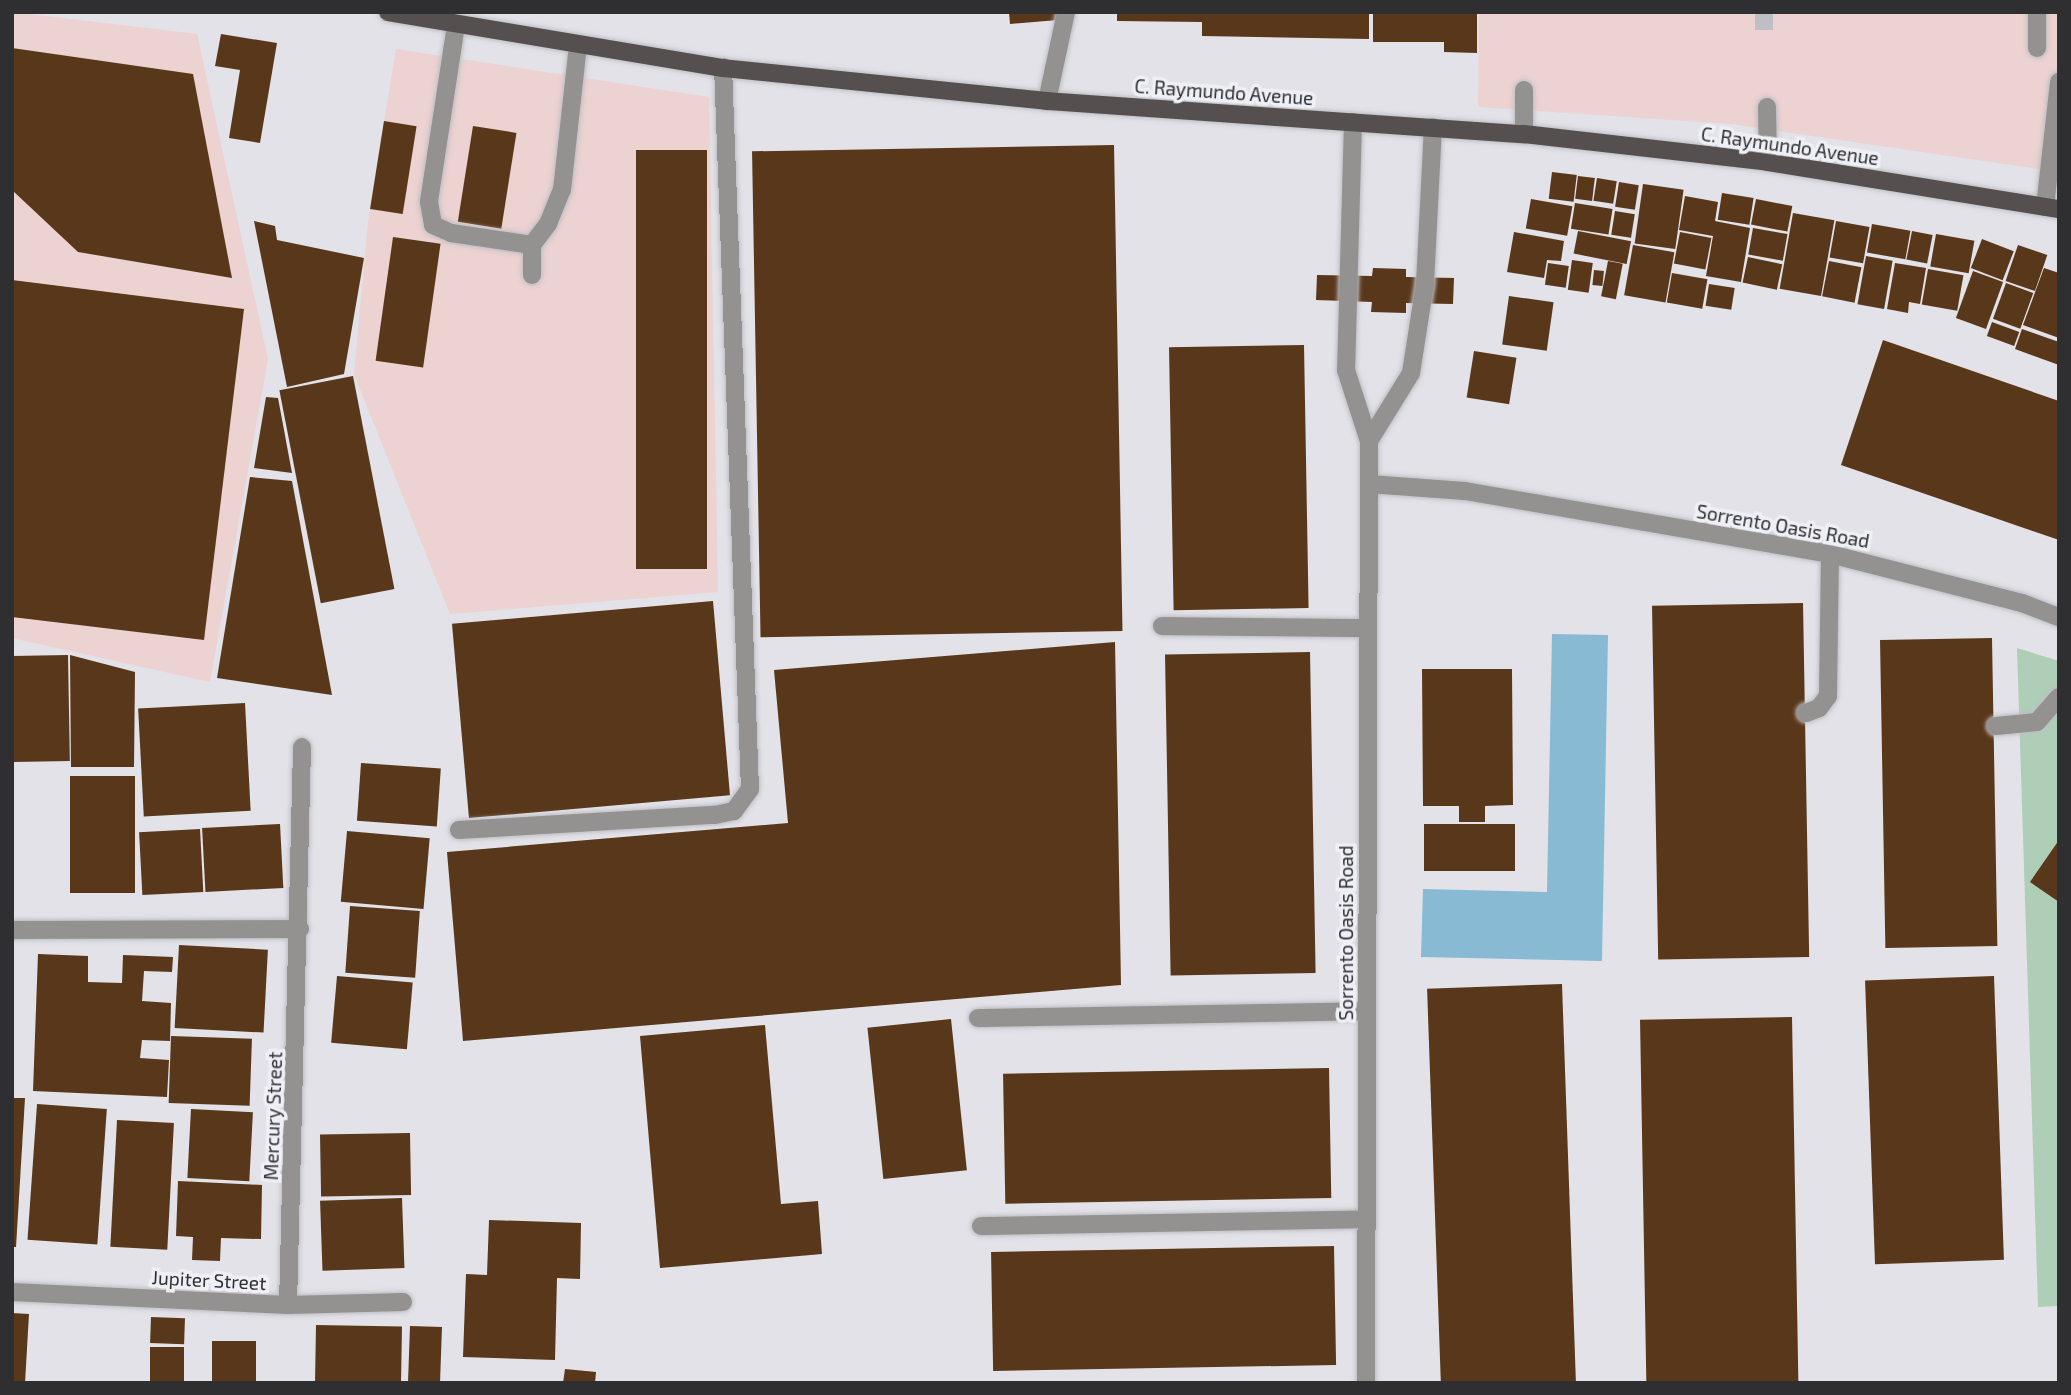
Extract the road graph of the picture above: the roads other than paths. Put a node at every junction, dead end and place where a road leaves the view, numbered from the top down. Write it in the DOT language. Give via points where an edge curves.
graph roads {
  1 [pos="1066,12"];
  2 [pos="2037,12"];
  3 [pos="400,13"];
  4 [pos="456,25"];
  5 [pos="578,45"];
  6 [pos="2037,48"];
  7 [pos="723,68"];
  8 [pos="2059,82"];
  9 [pos="1524,90"];
  10 [pos="1047,101"];
  11 [pos="1767,107"];
  12 [pos="1353,122"];
  13 [pos="1433,127"];
  14 [pos="1524,134"];
  15 [pos="1768,162"];
  16 [pos="2052,208"];
  17 [pos="532,244"];
  18 [pos="532,275"];
  19 [pos="1369,441"];
  20 [pos="1369,484"];
  21 [pos="1830,554"];
  22 [pos="2059,617"];
  23 [pos="1162,626"];
  24 [pos="1368,628"];
  25 [pos="2059,697"];
  26 [pos="1806,713"];
  27 [pos="1996,726"];
  28 [pos="302,747"];
  29 [pos="459,830"];
  30 [pos="300,929"];
  31 [pos="12,930"];
  32 [pos="1367,1011"];
  33 [pos="978,1018"];
  34 [pos="1366,1219"];
  35 [pos="981,1226"];
  36 [pos="12,1292"];
  37 [pos="403,1302"];
  38 [pos="288,1305"];
  39 [pos="1366,1383"];
  1 -- 10 [label="street"];
  2 -- 6 [label="street"];
  3 -- 4 [label="main road, C. Raymundo Avenue"];
  4 -- 5 [label="main road, C. Raymundo Avenue"];
  4 -- 17 [label="street" via="429,215 440,231"];
  5 -- 7 [label="main road, C. Raymundo Avenue"];
  5 -- 17 [label="street" via="562,190 548,224"];
  7 -- 10 [label="main road, C. Raymundo Avenue"];
  7 -- 29 [label="street" via="750,789 734,811 715,815"];
  8 -- 16 [label="street"];
  9 -- 14 [label="street"];
  10 -- 12 [label="main road, C. Raymundo Avenue"];
  11 -- 15 [label="street"];
  12 -- 13 [label="main road, C. Raymundo Avenue"];
  12 -- 19 [label="street, Sorrento Oasis Road" via="1346,370"];
  13 -- 14 [label="main road, C. Raymundo Avenue"];
  13 -- 19 [label="street" via="1425,284 1411,373"];
  14 -- 15 [label="main road, C. Raymundo Avenue"];
  15 -- 16 [label="main road, C. Raymundo Avenue"];
  17 -- 18 [label="street"];
  19 -- 20 [label="street, Sorrento Oasis Road"];
  20 -- 21 [label="street, Sorrento Oasis Road" via="1465,491"];
  20 -- 24 [label="street, Sorrento Oasis Road"];
  21 -- 22 [label="street, Sorrento Oasis Road" via="2022,603"];
  21 -- 26 [label="street" via="1828,696 1819,708"];
  23 -- 24 [label="street"];
  24 -- 32 [label="street, Sorrento Oasis Road"];
  25 -- 27 [label="street" via="2037,722"];
  28 -- 30 [label="street, Mercury Street"];
  30 -- 31 [label="street"];
  30 -- 38 [label="street, Mercury Street"];
  32 -- 33 [label="street"];
  32 -- 34 [label="street, Sorrento Oasis Road"];
  34 -- 35 [label="street"];
  34 -- 39 [label="street, Sorrento Oasis Road"];
  36 -- 38 [label="street, Jupiter Street"];
  37 -- 38 [label="street, Jupiter Street"];
}
